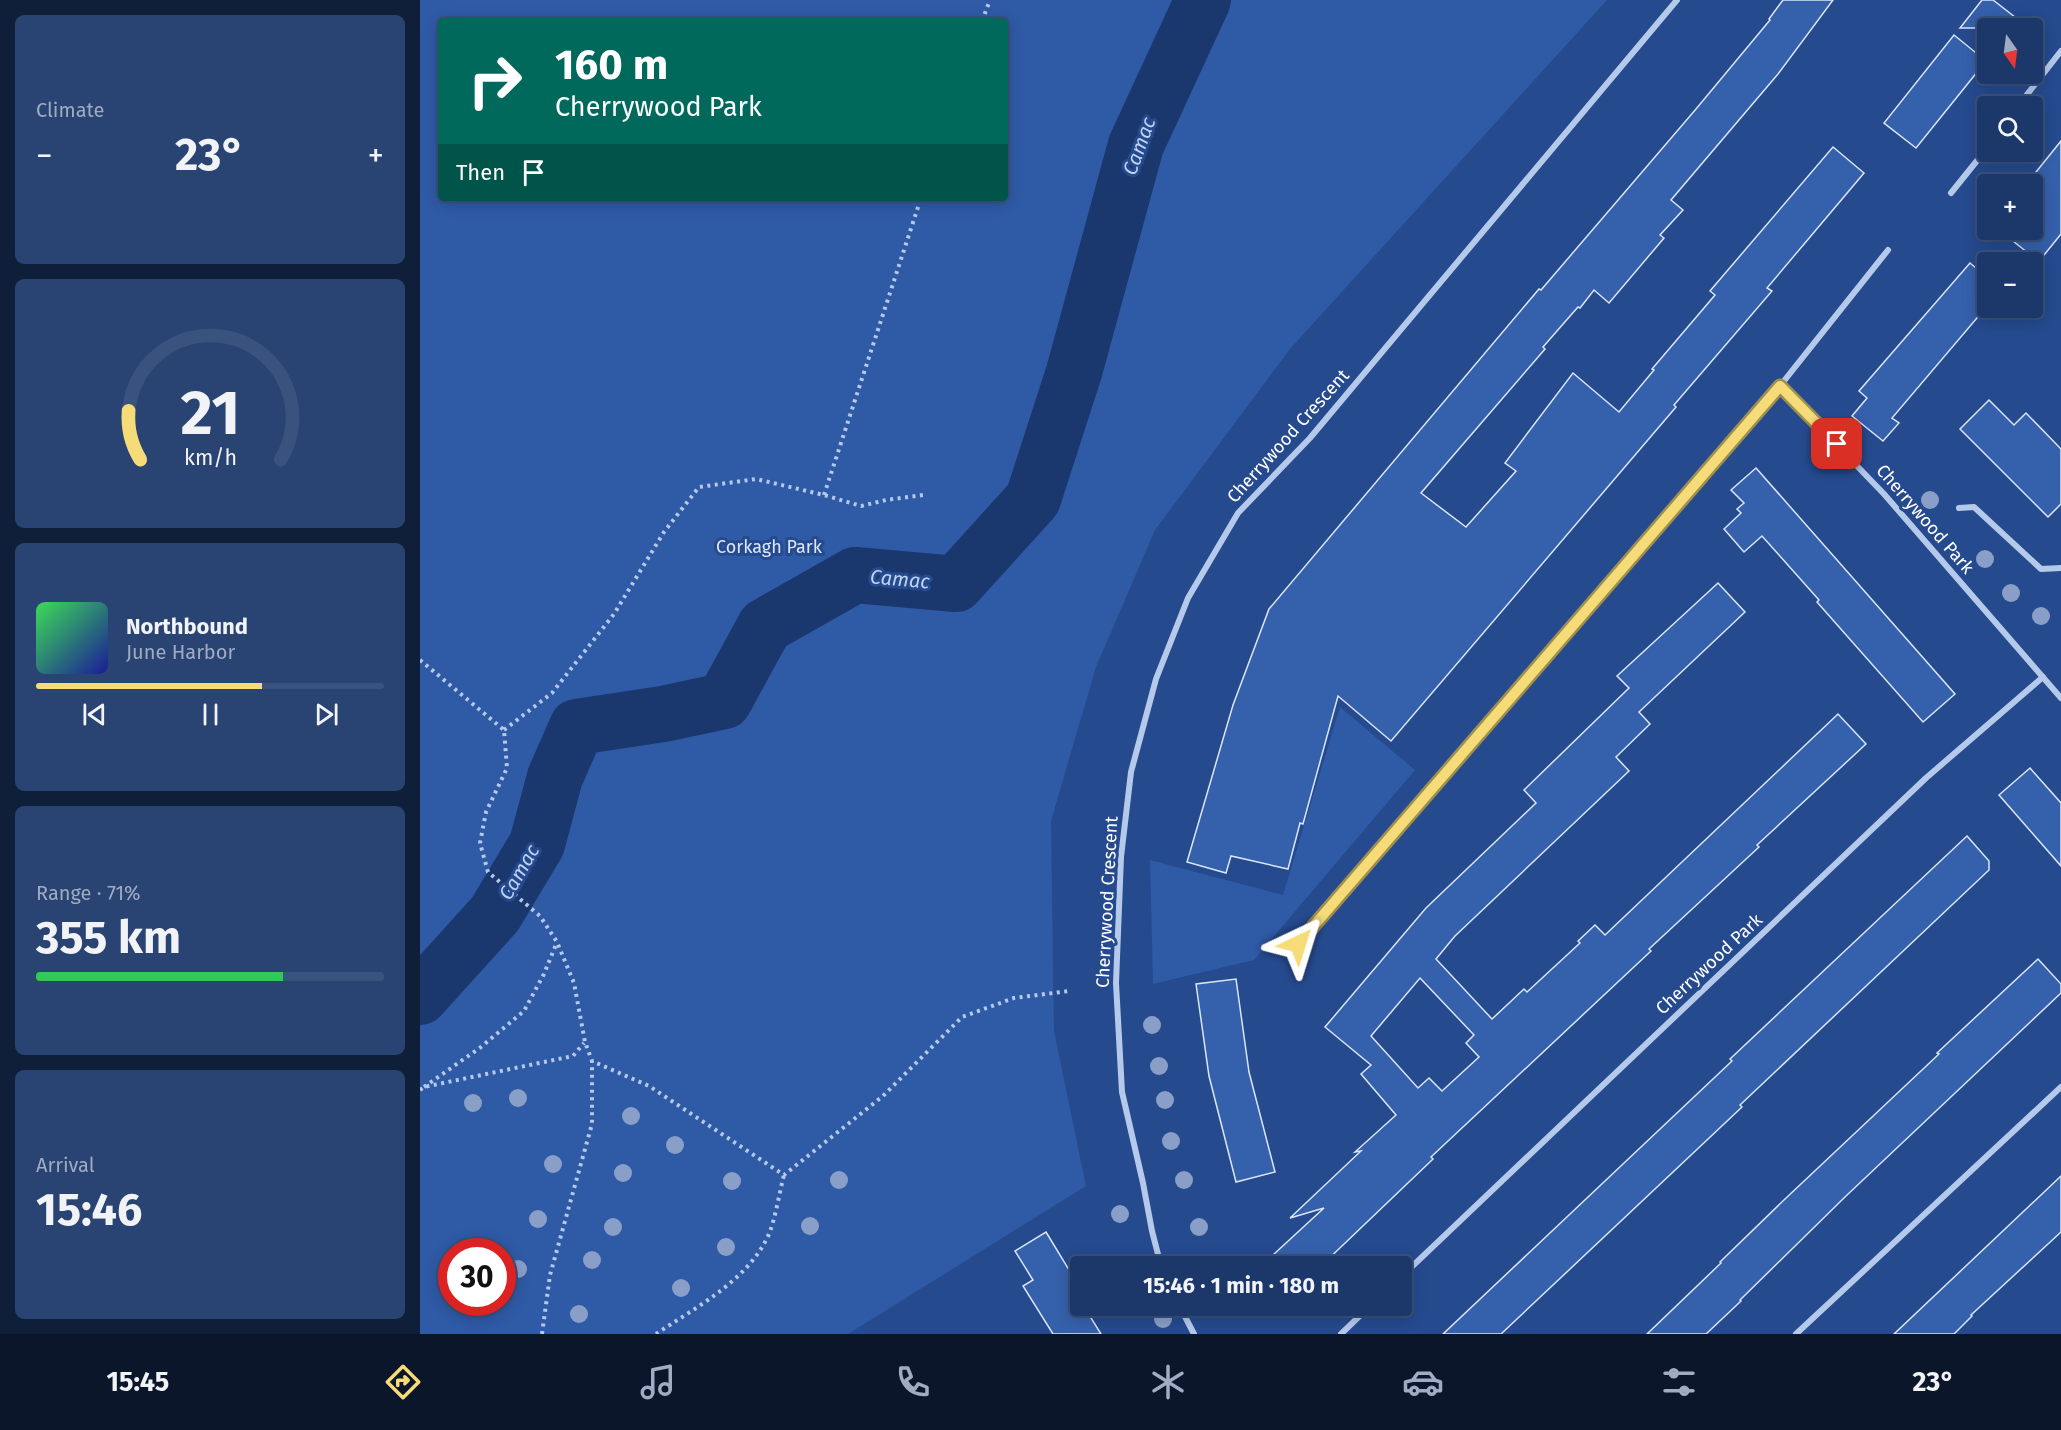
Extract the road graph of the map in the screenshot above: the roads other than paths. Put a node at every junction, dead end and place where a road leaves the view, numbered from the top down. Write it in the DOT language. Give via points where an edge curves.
graph roads {
  1 [pos="1677,0"];
  2 [pos="2061,51"];
  3 [pos="2026,96"];
  4 [pos="1977,161"];
  5 [pos="1952,193"];
  6 [pos="1888,249"];
  7 [pos="1780,386"];
  8 [pos="1959,508"];
  9 [pos="2061,568"];
  10 [pos="2043,677"];
  11 [pos="2061,698"];
  12 [pos="1298,944"];
  13 [pos="2061,1087"];
  14 [pos="1158,1256"];
  15 [pos="1412,1267"];
  16 [pos="1185,1316"];
  17 [pos="1360,1316"];
  18 [pos="1194,1334"];
  19 [pos="1341,1334"];
  20 [pos="1796,1334"];
  1 -- 14 [label="street, Cherrywood Crescent" via="1310,438 1238,513 1188,598 1156,679 1131,772 1121,857 1116,983 1122,1092"];
  2 -- 3 [label="street"];
  4 -- 5 [label="street"];
  6 -- 7 [label="street"];
  7 -- 10 [label="street, Cherrywood Park" via="1881,490"];
  7 -- 12 [label="street"];
  8 -- 9 [label="street" via="1974,507 2041,569"];
  10 -- 11 [label="street, Cherrywood Park"];
  10 -- 15 [label="street, Cherrywood Park" via="1926,778"];
  13 -- 20 [label="street"];
  16 -- 18 [label="street"];
  17 -- 19 [label="street"];
}
